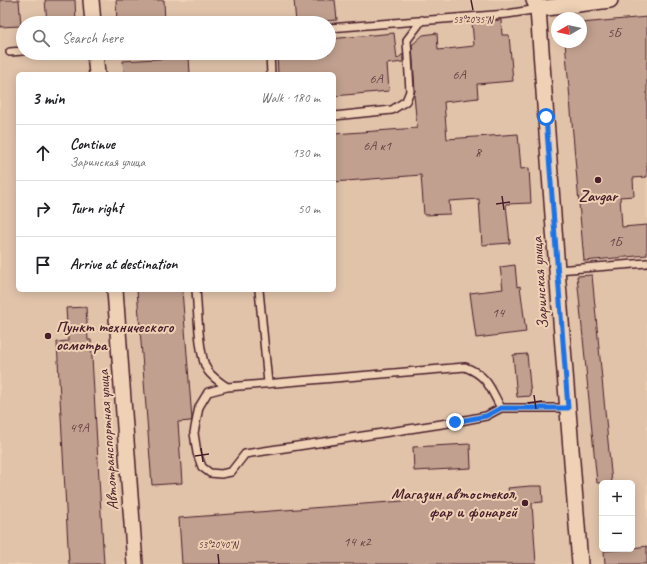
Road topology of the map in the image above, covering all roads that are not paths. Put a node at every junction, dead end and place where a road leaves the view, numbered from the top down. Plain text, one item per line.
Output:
1 (91, 0) edge
2 (610, 0) edge
3 (536, 4) edge
4 (92, 16) edge
5 (422, 20) junction
6 (336, 27) edge
7 (10, 52) dead end
8 (16, 52) edge
9 (96, 60) edge
10 (270, 60) edge
11 (97, 72) edge
12 (271, 72) edge
13 (336, 116) edge
14 (647, 263) edge
15 (557, 270) junction
16 (115, 292) edge
17 (196, 292) edge
18 (259, 292) edge
19 (268, 383) junction
20 (227, 387) junction
21 (501, 408) junction
22 (568, 408) junction
23 (134, 564) edge
24 (580, 564) edge

1 - 4 street
2 - 3 street
3 - 5 lane
3 - 15 street, Заринская улица
5 - 6 lane
5 - 13 lane
7 - 8 lane
9 - 11 street
10 - 12 lane
14 - 15 lane
15 - 22 street, Заринская улица
16 - 23 street, Автотранспортная улица
17 - 20 lane
18 - 19 lane
19 - 20 lane
19 - 21 lane
20 - 21 lane
21 - 22 lane
22 - 24 street, Заринская улица

